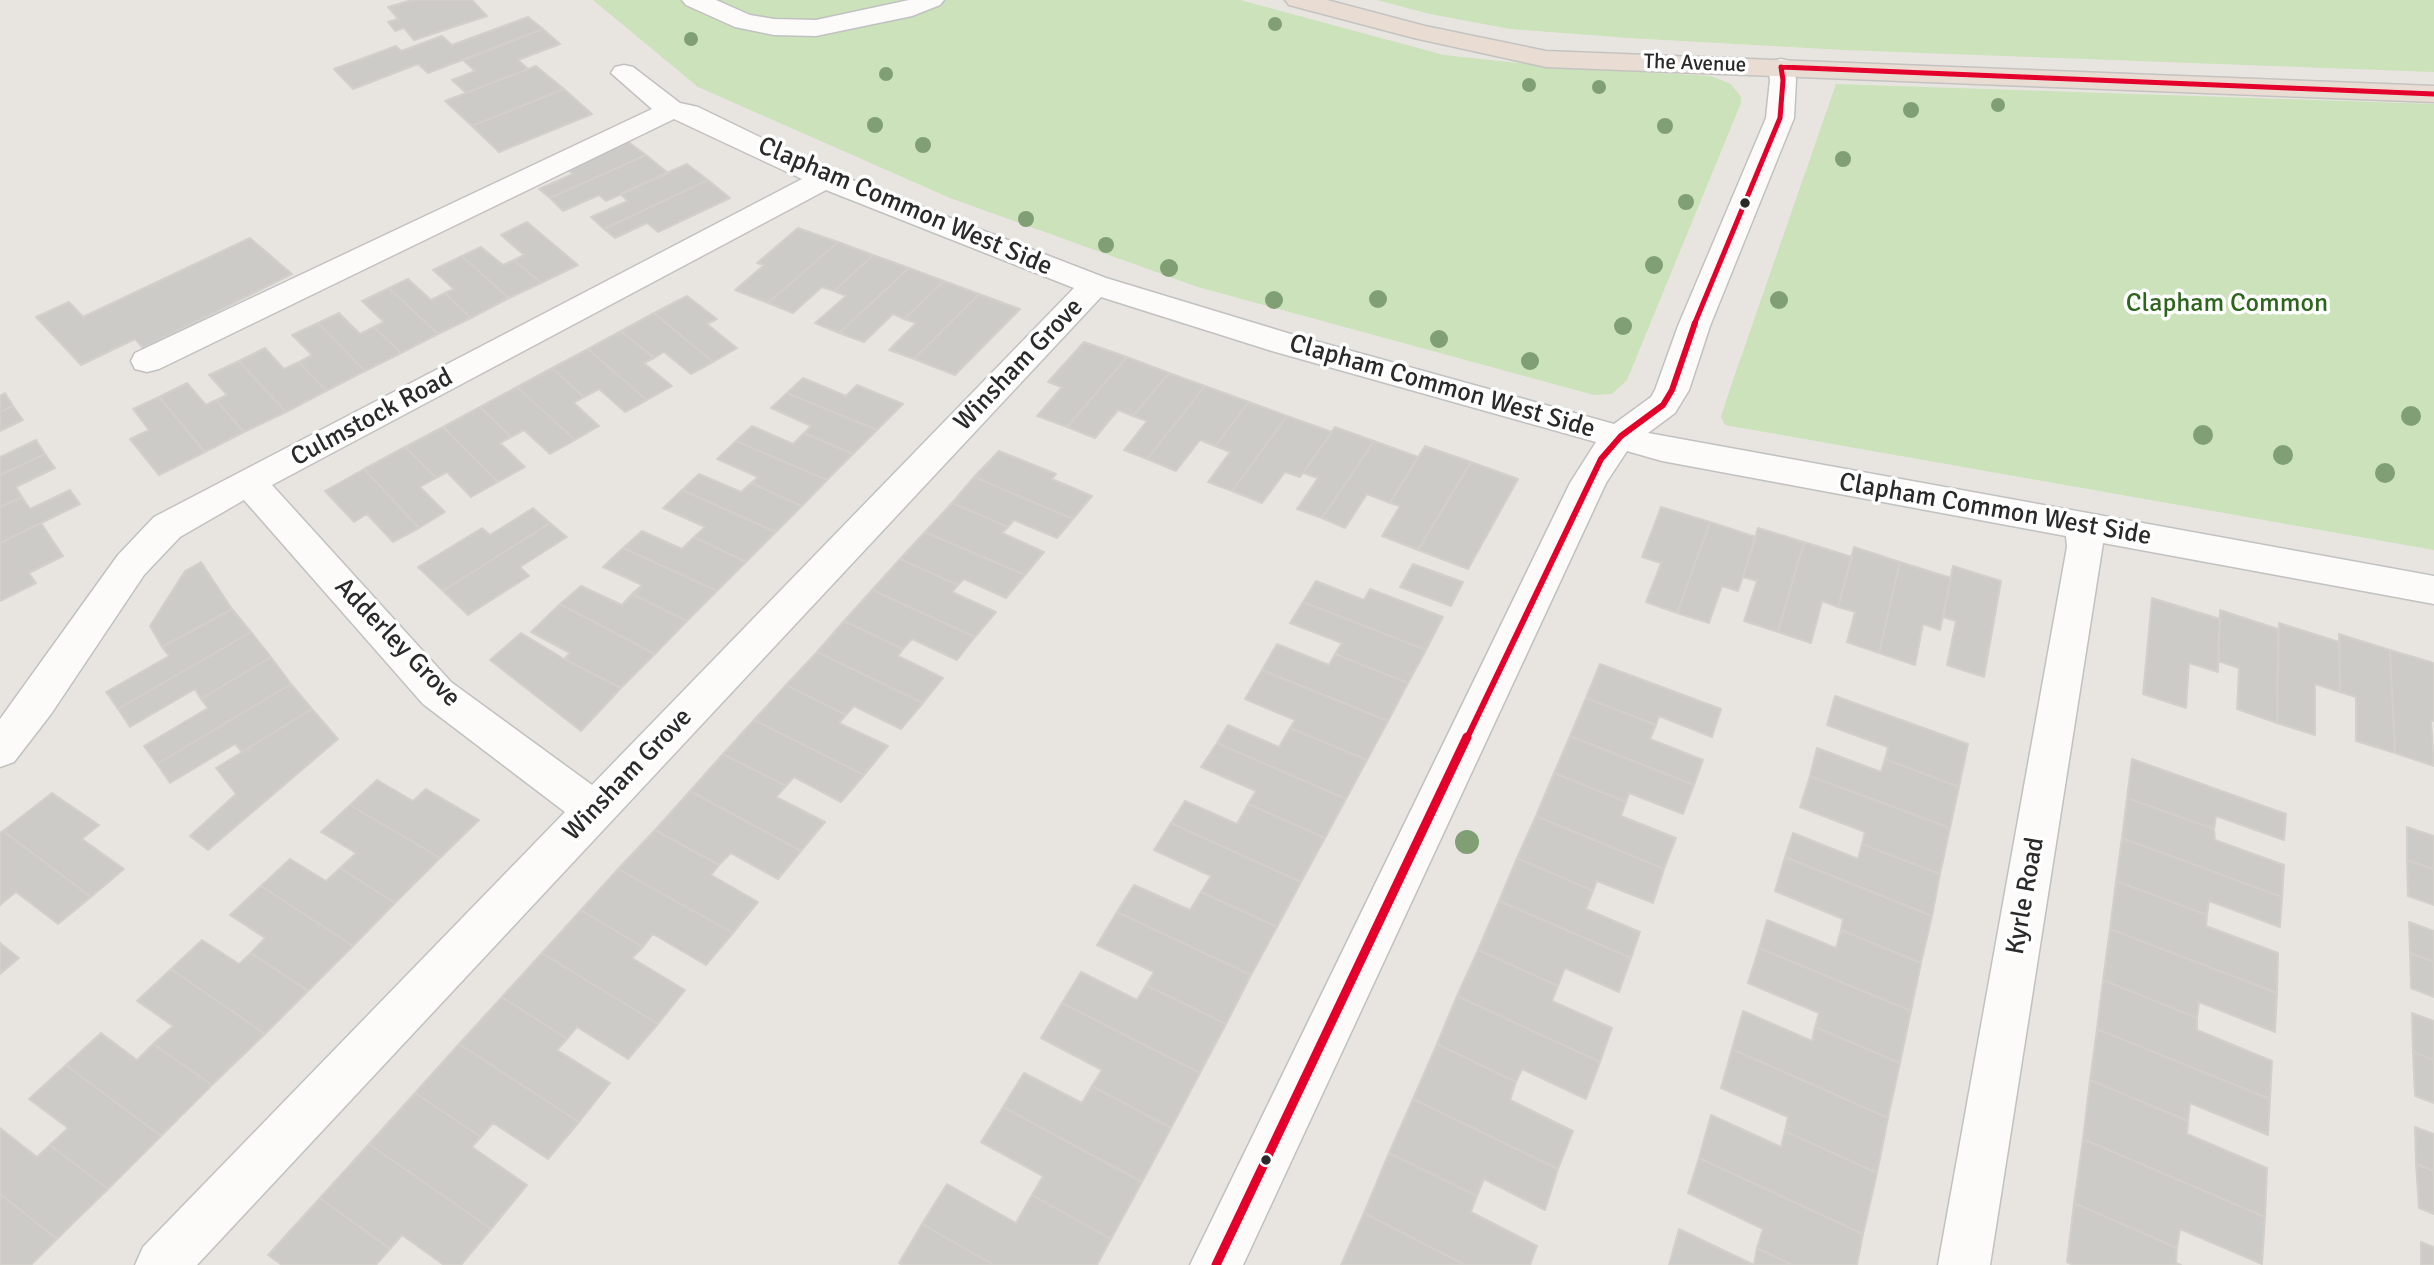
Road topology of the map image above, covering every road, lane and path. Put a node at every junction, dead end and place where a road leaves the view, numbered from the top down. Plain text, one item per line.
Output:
1 (695, 0) edge
2 (931, 0) edge
3 (1298, 0) edge
4 (1781, 67) junction
5 (624, 73) dead end
6 (2434, 94) edge
7 (680, 111) junction
8 (824, 179) junction
9 (1095, 285) junction
10 (146, 361) dead end
11 (1621, 436) junction
12 (249, 483) junction
13 (2083, 526) junction
14 (2434, 590) edge
15 (18, 703) edge
16 (0, 750) edge
17 (595, 811) junction
18 (160, 1265) edge
19 (1216, 1265) edge
20 (1964, 1265) edge

1 - 2 street
3 - 4 highway, The Avenue
4 - 6 highway, The Avenue
4 - 11 street
5 - 7 street, Clapham Common West Side
7 - 8 street, Clapham Common West Side
7 - 10 street
8 - 9 street, Clapham Common West Side
8 - 12 street, Culmstock Road
9 - 11 street, Clapham Common West Side
9 - 17 street, Winsham Grove
11 - 13 street, Clapham Common West Side
11 - 19 street
12 - 15 street, Culmstock Road
12 - 17 street, Adderley Grove
13 - 14 street, Clapham Common West Side
13 - 20 street, Kyrle Road
15 - 16 street, Culmstock Road
17 - 18 street, Winsham Grove

